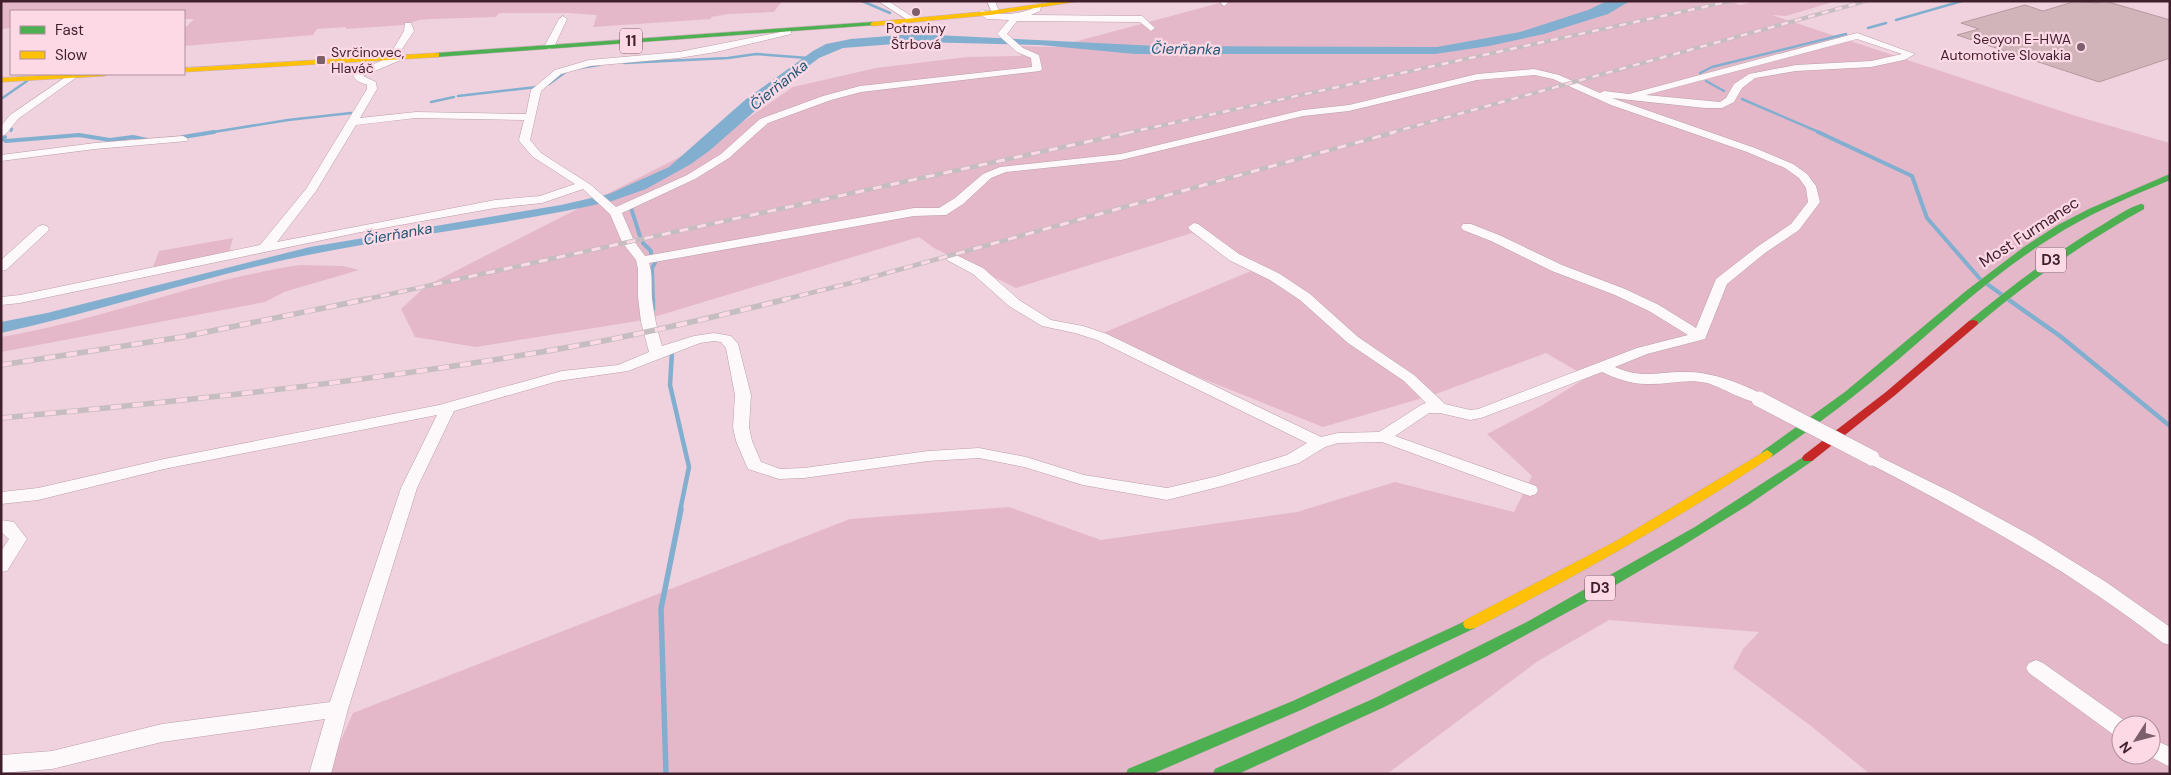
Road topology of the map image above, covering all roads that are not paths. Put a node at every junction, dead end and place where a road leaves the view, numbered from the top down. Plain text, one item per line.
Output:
1 (882, 1) edge
2 (1077, 1) edge
3 (993, 6) edge
4 (1036, 7) junction
5 (982, 13) junction
6 (1015, 18) junction
7 (563, 19) dead end
8 (912, 20) junction
9 (408, 25) dead end
10 (1151, 28) dead end
11 (794, 29) junction
12 (549, 47) junction
13 (396, 57) junction
14 (185, 70) edge
15 (63, 75) edge
16 (74, 75) edge
17 (1, 80) edge
18 (1586, 90) junction
19 (1632, 96) junction
20 (1643, 114) junction
21 (531, 117) junction
22 (353, 122) junction
23 (1, 133) edge
24 (183, 139) dead end
25 (1, 158) edge
26 (2170, 177) edge
27 (585, 186) junction
28 (2152, 202) dead end
29 (615, 212) junction
30 (1194, 227) dead end
31 (1466, 227) dead end
32 (43, 229) dead end
33 (265, 247) junction
34 (952, 257) dead end
35 (642, 260) junction
36 (1, 267) edge
37 (1, 302) edge
38 (1700, 336) junction
39 (657, 353) junction
40 (1603, 367) junction
41 (1440, 408) junction
42 (447, 409) junction
43 (1383, 437) junction
44 (1319, 443) junction
45 (1530, 490) dead end
46 (1, 498) edge
47 (1, 526) edge
48 (1, 566) edge
49 (2170, 638) edge
50 (2036, 668) dead end
51 (338, 708) junction
52 (2111, 722) edge
53 (1, 764) edge
54 (320, 774) edge
55 (1134, 774) edge
56 (1222, 774) edge

1 - 8 street
2 - 4 main road, 11
3 - 4 main road, 11
3 - 5 main road, 11
4 - 6 street
5 - 6 street
5 - 8 main road, 11
6 - 10 street
6 - 29 street
7 - 12 street
8 - 11 main road, 11
9 - 13 street
11 - 12 main road, 11
11 - 21 street
12 - 13 main road, 11
13 - 14 main road, 11
13 - 22 street
15 - 17 main road
16 - 23 street
18 - 19 street
18 - 20 street
18 - 35 street
19 - 19 street
19 - 20 street
20 - 38 street
21 - 22 street
21 - 27 street
22 - 33 street
24 - 25 street
26 - 55 main road, Most Furmanec / D3
27 - 29 street
27 - 33 street
28 - 56 main road, D3
29 - 35 street
30 - 41 street
31 - 38 street
32 - 36 street
33 - 37 street
34 - 44 street
35 - 39 street
38 - 40 street
39 - 42 street
39 - 44 street
40 - 41 street
40 - 49 street, bridge
41 - 43 street
42 - 46 street
42 - 51 street
43 - 44 street
43 - 45 street
47 - 48 street
50 - 52 street
51 - 53 street
51 - 54 street

